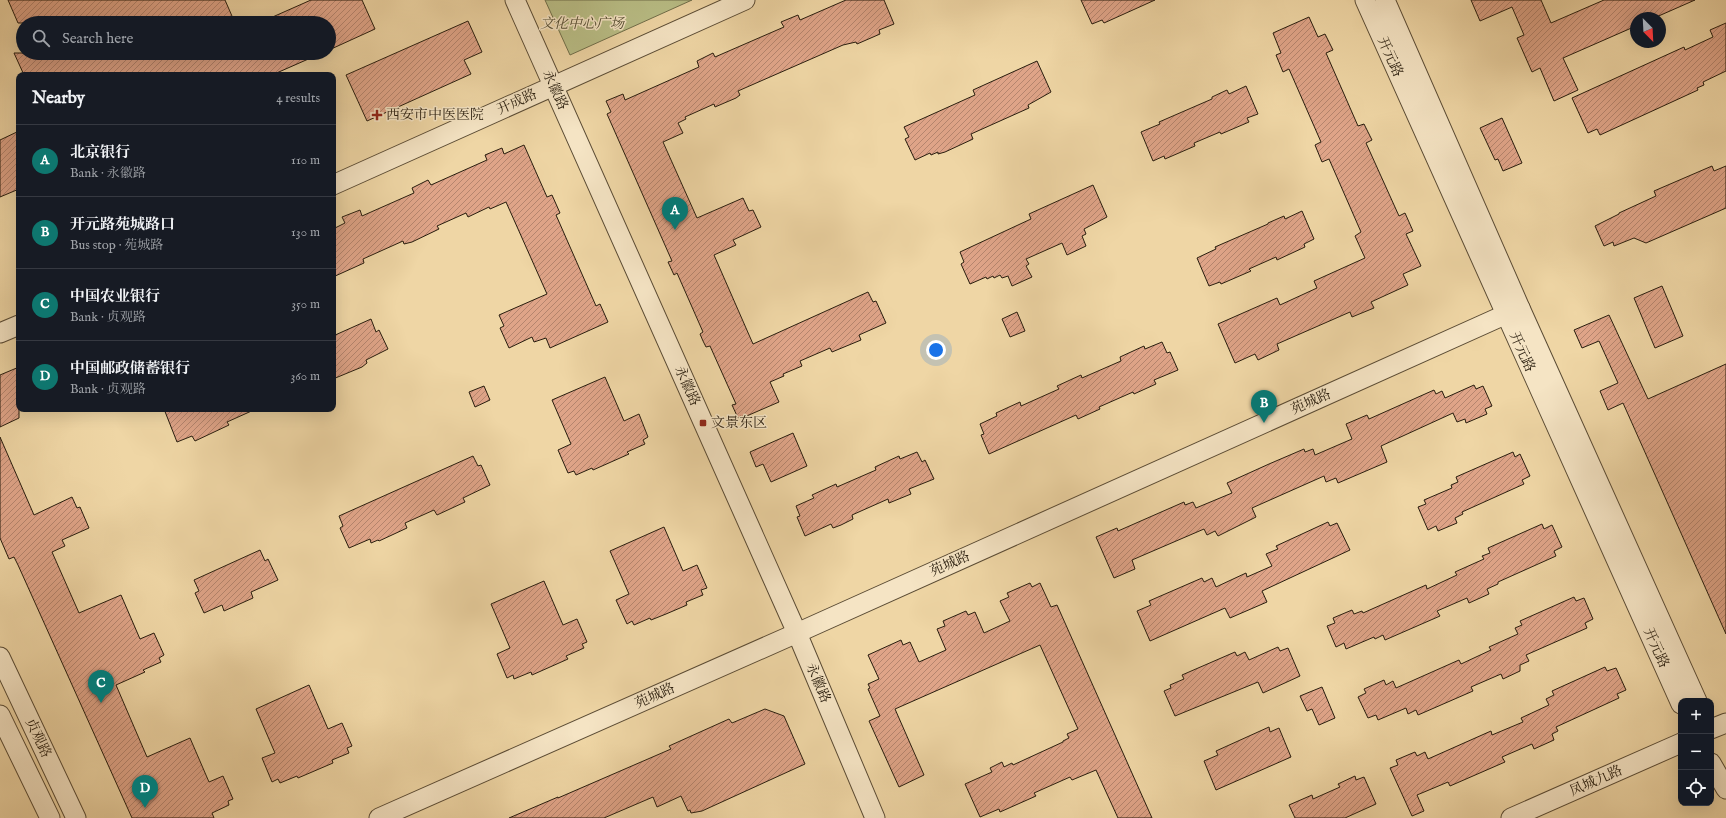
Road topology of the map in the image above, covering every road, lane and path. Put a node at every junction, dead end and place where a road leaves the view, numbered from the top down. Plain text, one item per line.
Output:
1 (515, 0) edge
2 (745, 0) edge
3 (1365, 0) edge
4 (1385, 0) edge
5 (553, 86) junction
6 (336, 184) edge
7 (1513, 311) junction
8 (16, 326) edge
9 (0, 333) edge
10 (797, 633) junction
11 (0, 657) edge
12 (1678, 698) edge
13 (1696, 698) edge
14 (0, 715) edge
15 (1726, 723) edge
16 (1714, 728) edge
17 (1678, 744) edge
18 (1714, 769) edge
19 (1726, 789) edge
20 (50, 818) edge
21 (76, 818) edge
22 (379, 818) edge
23 (875, 818) edge
24 (1511, 818) edge

1 - 5 street, 永徽路
2 - 5 street, 开成路
3 - 7 street, 开元路
4 - 7 street, 开元路
5 - 6 street, 开成路
5 - 10 street, 永徽路
7 - 10 street, 苑城路
7 - 12 street, 开元路
7 - 13 street, 开元路
8 - 9 street
10 - 22 street, 苑城路
10 - 23 street, 永徽路
11 - 21 street, 贞观路
14 - 20 street, 贞观路
15 - 16 street
17 - 24 street, 凤城九路
18 - 19 street

